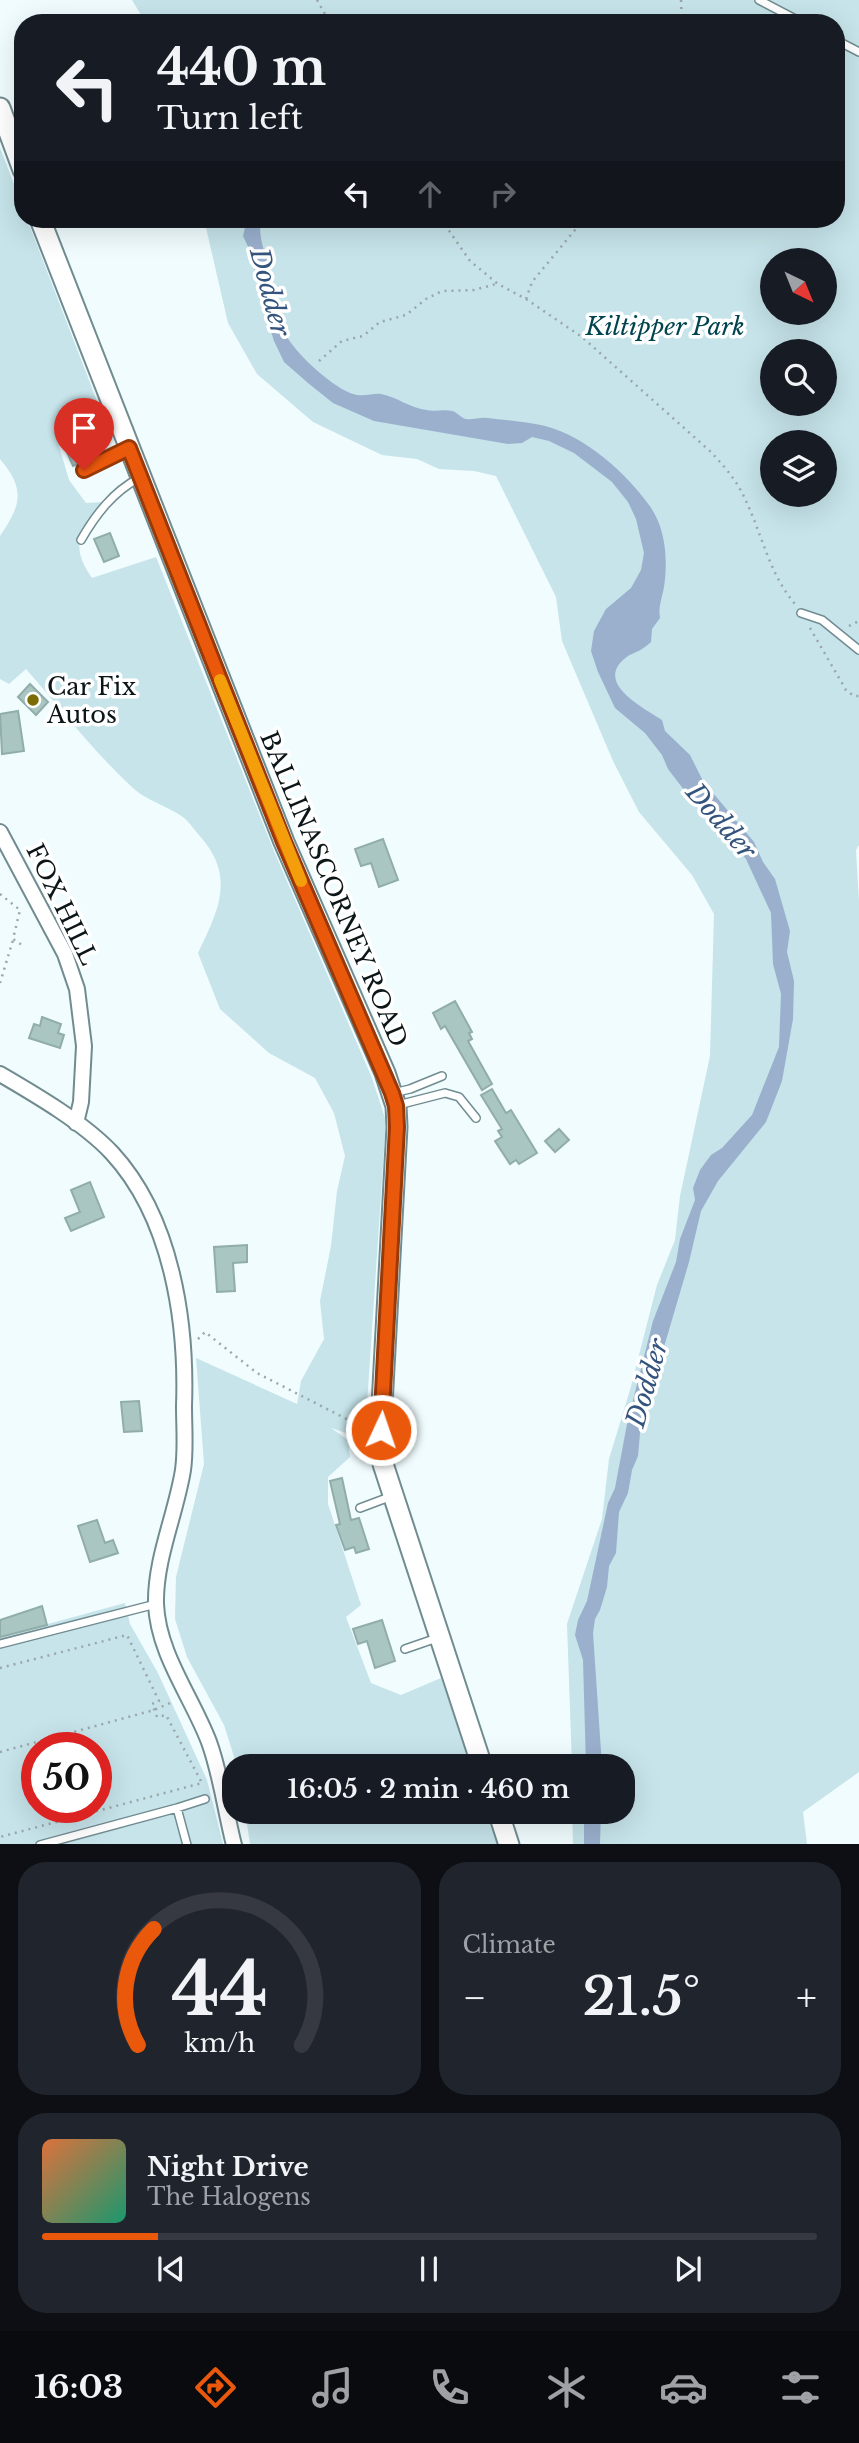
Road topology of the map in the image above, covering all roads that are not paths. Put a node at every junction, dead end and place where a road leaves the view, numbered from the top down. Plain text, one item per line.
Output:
1 (759, 0) edge
2 (786, 14) edge
3 (0, 108) edge
4 (14, 146) edge
5 (43, 228) edge
6 (129, 448) junction
7 (84, 470) dead end
8 (141, 477) junction
9 (82, 540) dead end
10 (801, 612) road end
11 (859, 650) edge
12 (0, 832) edge
13 (0, 1074) edge
14 (442, 1076) dead end
15 (394, 1100) junction
16 (476, 1118) dead end
17 (76, 1123) junction
18 (392, 1496) junction
19 (360, 1508) dead end
20 (156, 1604) junction
21 (439, 1637) junction
22 (0, 1644) edge
23 (405, 1649) dead end
24 (478, 1754) edge
25 (205, 1799) dead end
26 (177, 1808) junction
27 (502, 1824) edge
28 (40, 1844) edge
29 (187, 1844) edge
30 (234, 1844) edge
31 (509, 1844) edge

1 - 2 lane
3 - 4 main road
5 - 6 main road, BALLINASCORNEY ROAD
6 - 7 lane
6 - 8 main road, BALLINASCORNEY ROAD
8 - 9 lane
8 - 15 main road, BALLINASCORNEY ROAD
10 - 11 lane
12 - 17 street, FOX HILL
13 - 17 street
14 - 15 lane
15 - 16 lane
15 - 18 main road, BALLINASCORNEY ROAD
17 - 20 street
18 - 19 lane
18 - 21 main road, BALLINASCORNEY ROAD
20 - 22 lane
20 - 30 street
21 - 23 lane
21 - 24 main road, BALLINASCORNEY ROAD
25 - 26 lane
26 - 28 lane
26 - 29 lane
27 - 31 main road

